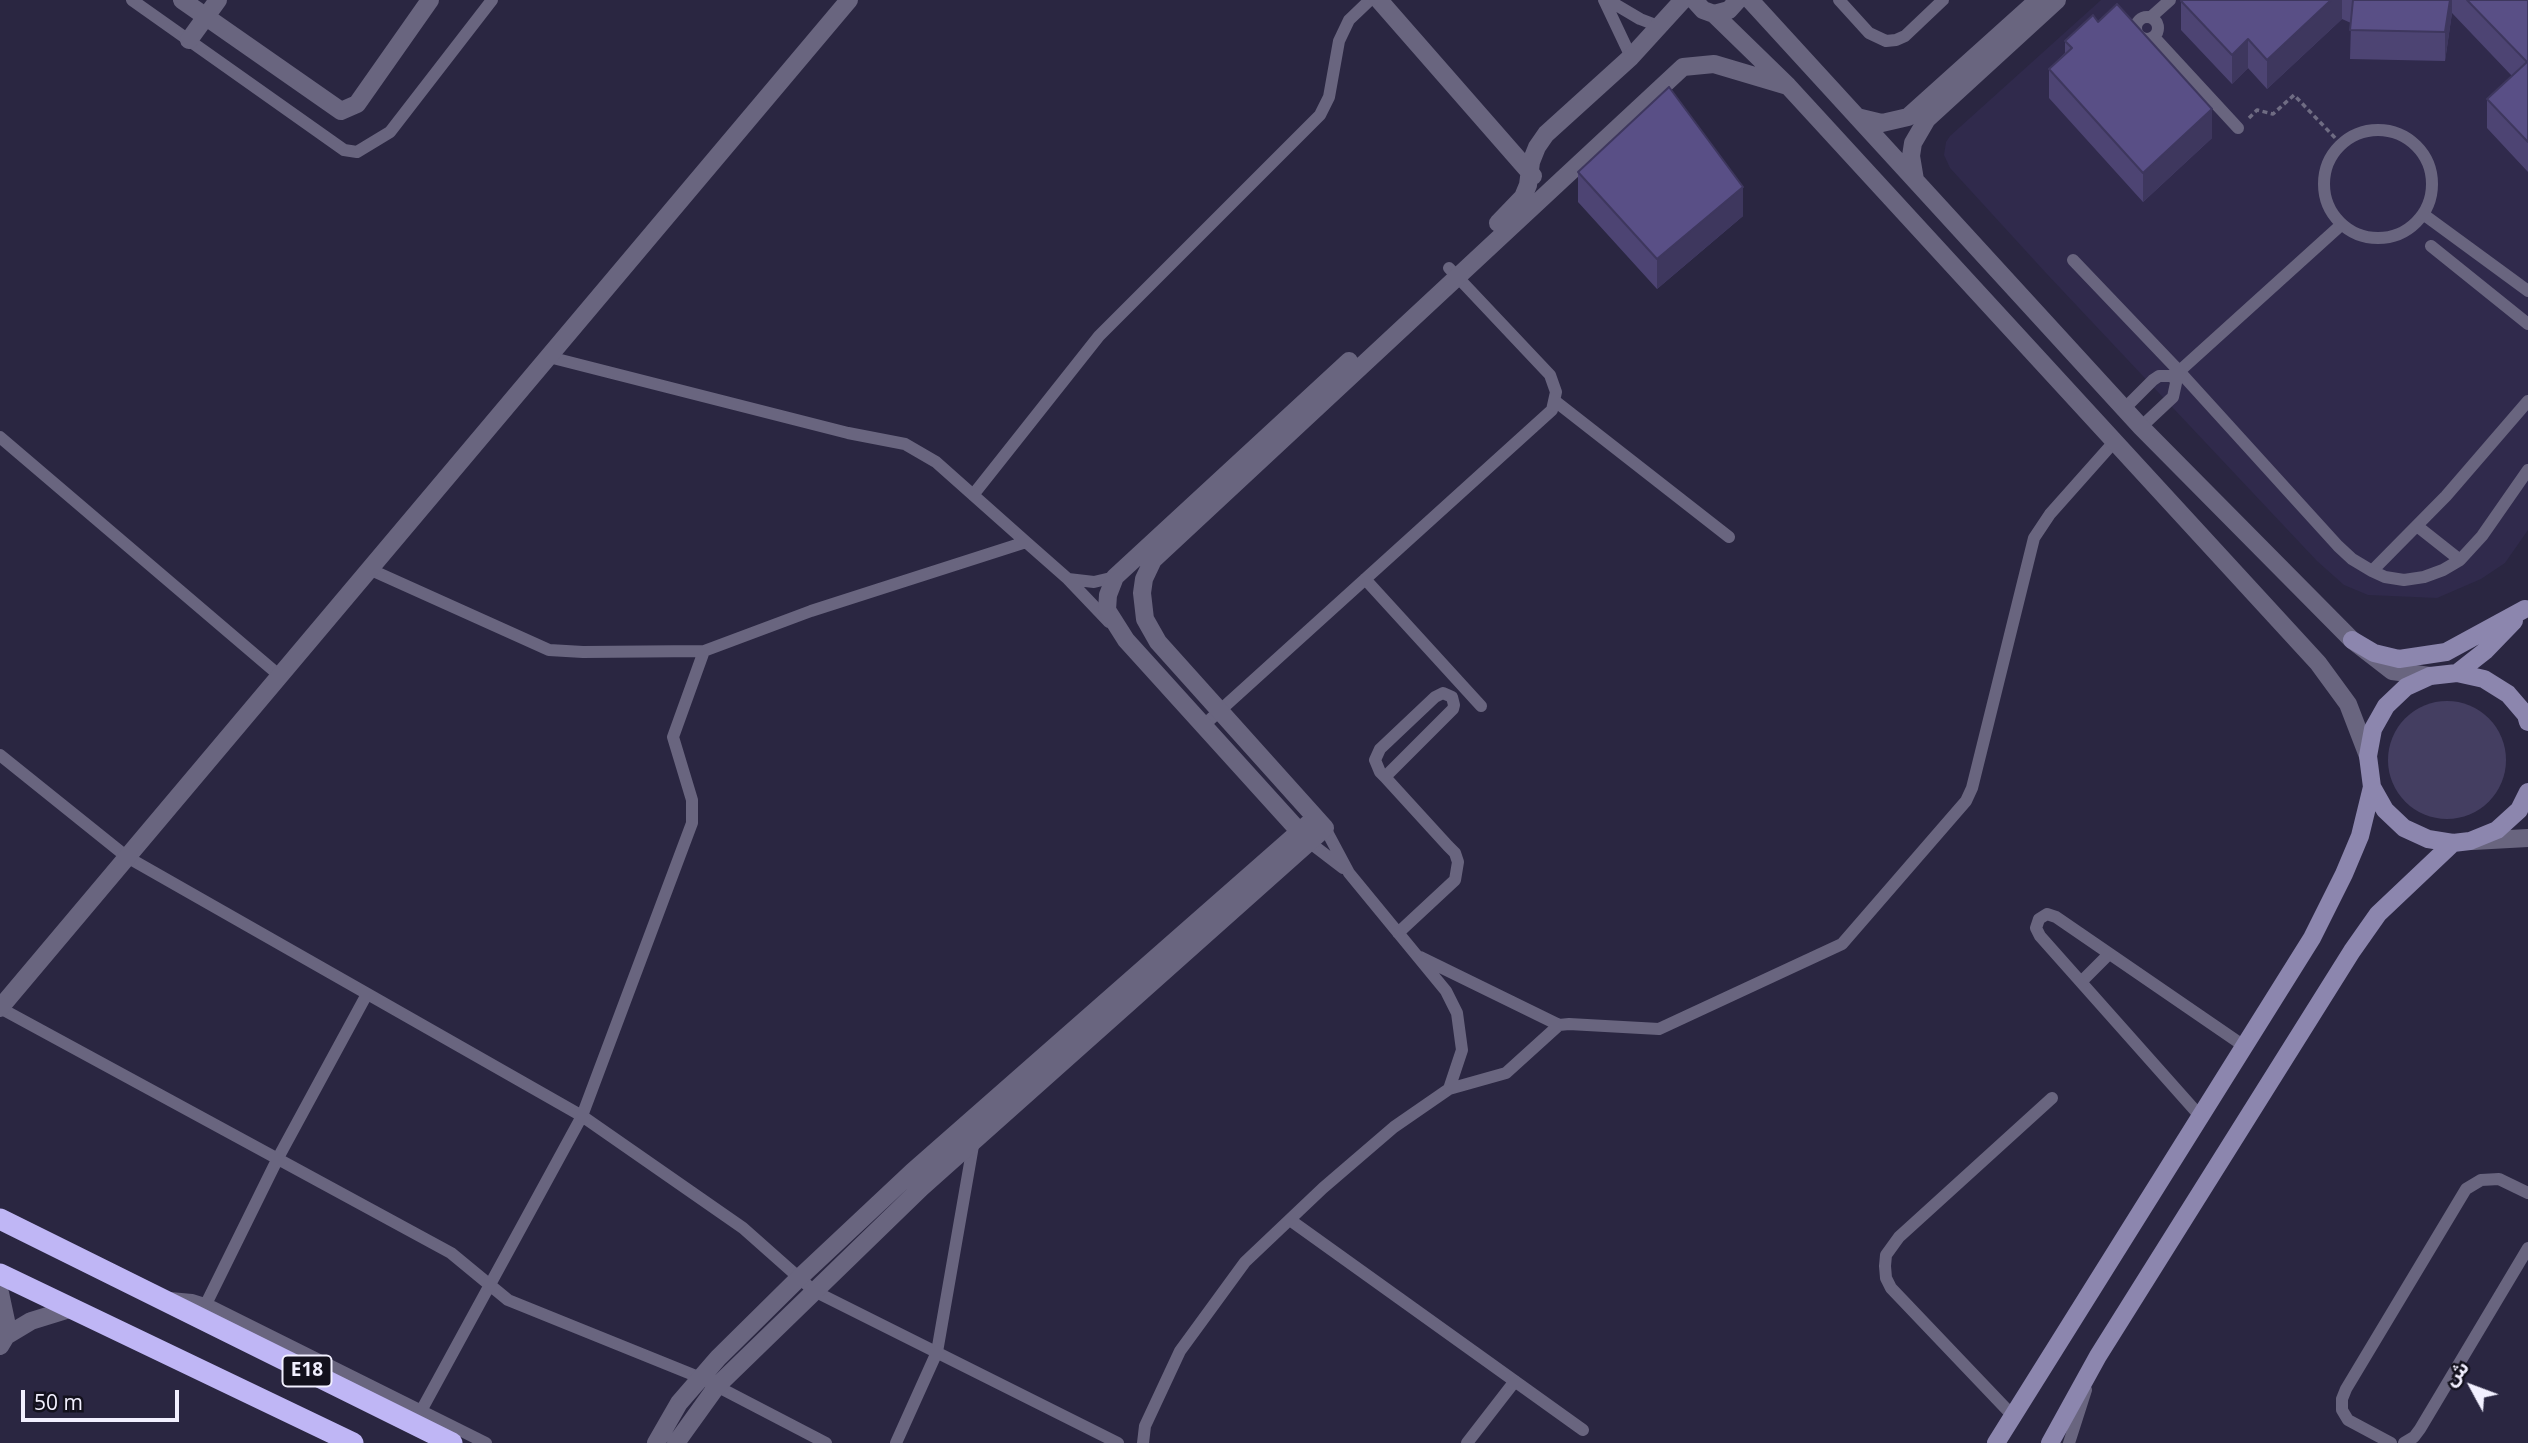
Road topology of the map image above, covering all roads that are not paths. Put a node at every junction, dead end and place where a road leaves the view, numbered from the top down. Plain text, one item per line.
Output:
1 (132, 0) edge
2 (182, 0) edge
3 (218, 0) edge
4 (430, 0) edge
5 (492, 0) edge
6 (849, 0) edge
7 (1370, 0) edge
8 (1379, 0) edge
9 (1606, 0) edge
10 (1683, 0) edge
11 (1694, 0) edge
12 (1738, 0) edge
13 (1750, 0) edge
14 (1839, 0) edge
15 (1943, 0) edge
16 (2038, 0) edge
17 (2057, 0) edge
18 (2170, 0) edge
19 (1714, 14) junction
20 (2151, 17) junction
21 (206, 18) junction
22 (1661, 27) junction
23 (2154, 37) junction
24 (188, 40) junction
25 (1631, 57) junction
26 (1788, 86) junction
27 (1857, 117) junction
28 (2238, 128) road end
29 (1531, 173) junction
30 (1917, 183) junction
31 (1547, 192) junction
32 (2423, 215) junction
33 (2341, 225) junction
34 (2431, 246) dead end
35 (2073, 260) dead end
36 (1453, 272) junction
37 (2528, 291) edge
38 (2528, 324) edge
39 (549, 357) junction
40 (2176, 373) junction
41 (1555, 401) junction
42 (2528, 401) edge
43 (2124, 409) junction
44 (2141, 428) junction
45 (0, 437) edge
46 (2114, 442) junction
47 (2528, 470) edge
48 (973, 495) junction
49 (2417, 526) junction
50 (1729, 537) dead end
51 (1026, 542) junction
52 (2460, 560) junction
53 (369, 569) junction
54 (2372, 571) junction
55 (1115, 578) junction
56 (1068, 579) junction
57 (1365, 579) junction
58 (2527, 607) edge
59 (1126, 640) junction
60 (2352, 640) junction
61 (705, 651) junction
62 (2457, 673) junction
63 (280, 676) junction
64 (2430, 676) junction
65 (1481, 706) dead end
66 (1219, 710) junction
67 (2528, 722) edge
68 (1204, 725) junction
69 (0, 755) edge
70 (2368, 756) junction
71 (1385, 777) junction
72 (2372, 787) junction
73 (2528, 792) edge
74 (1321, 822) junction
75 (1305, 836) junction
76 (2528, 838) edge
77 (2462, 842) junction
78 (127, 857) junction
79 (1349, 873) junction
80 (1398, 933) junction
81 (2109, 954) junction
82 (1417, 955) junction
83 (2081, 982) junction
84 (367, 994) junction
85 (0, 1008) edge
86 (1559, 1026) junction
87 (2244, 1046) junction
88 (1449, 1089) junction
89 (2052, 1098) dead end
90 (582, 1116) junction
91 (2200, 1116) junction
92 (973, 1119) junction
93 (974, 1141) junction
94 (278, 1158) junction
95 (2528, 1193) edge
96 (0, 1219) edge
97 (1290, 1220) junction
98 (2528, 1248) edge
99 (0, 1274) edge
100 (798, 1279) junction
101 (490, 1285) junction
102 (814, 1291) junction
103 (0, 1293) edge
104 (161, 1299) junction
105 (205, 1304) junction
106 (73, 1308) junction
107 (3, 1341) edge
108 (937, 1352) junction
109 (2098, 1356) junction
110 (1515, 1381) junction
111 (709, 1382) junction
112 (421, 1411) junction
113 (2013, 1416) junction
114 (1583, 1430) dead end
115 (316, 1435) edge
116 (353, 1443) edge
117 (452, 1443) edge
118 (486, 1443) edge
119 (656, 1443) edge
120 (676, 1443) edge
121 (826, 1443) edge
122 (896, 1443) edge
123 (1118, 1443) edge
124 (1143, 1443) edge
125 (1467, 1443) edge
126 (1996, 1443) edge
127 (2050, 1443) edge
128 (2069, 1443) edge
129 (2391, 1443) edge
130 (2404, 1443) edge

1 - 24 lane
2 - 21 street
3 - 21 street
4 - 21 street
5 - 24 lane
6 - 39 street
7 - 48 lane
8 - 29 street
9 - 22 lane
9 - 25 lane
10 - 22 street
11 - 19 street
12 - 19 street
13 - 27 street
14 - 15 lane
16 - 27 street
17 - 30 street
18 - 20 lane
19 - 26 street
20 - 23 lane
20 - 23 lane
21 - 24 street
22 - 25 street
23 - 28 lane
25 - 29 street
26 - 31 street
26 - 46 street
27 - 30 street
29 - 31 street
29 - 36 street
30 - 43 street
31 - 36 street
32 - 33 lane
32 - 33 lane
32 - 37 lane
33 - 40 lane
34 - 38 lane
35 - 40 lane
36 - 41 lane
36 - 55 street
36 - 66 street
39 - 48 lane
39 - 53 street
40 - 43 lane
40 - 44 lane
40 - 54 lane
41 - 50 lane
41 - 57 lane
42 - 49 lane
43 - 44 street
44 - 60 street
45 - 63 lane
46 - 70 street
46 - 86 lane
47 - 52 lane
48 - 51 lane
49 - 52 lane
49 - 54 lane
51 - 56 lane
51 - 61 lane
52 - 54 lane
53 - 61 lane
53 - 63 street
55 - 56 lane
55 - 59 street
56 - 59 lane
57 - 65 lane
57 - 66 lane
58 - 60 main road
58 - 62 main road
59 - 68 street
60 - 64 street
61 - 90 lane
62 - 64 main road
62 - 67 main road
63 - 78 street
64 - 70 main road
66 - 68 lane
66 - 74 street
68 - 75 street
69 - 78 lane
70 - 72 main road
71 - 71 lane
71 - 80 lane
72 - 77 main road
72 - 87 main road
73 - 77 main road
74 - 75 street
74 - 79 lane
75 - 79 lane
75 - 92 street
75 - 93 street
76 - 77 street
77 - 109 main road
78 - 84 lane
78 - 85 street
79 - 80 lane
80 - 82 lane
81 - 83 lane
81 - 83 lane
81 - 87 lane
82 - 86 lane
82 - 88 lane
83 - 91 lane
84 - 90 lane
84 - 94 lane
85 - 94 lane
86 - 88 lane
87 - 91 main road
88 - 97 lane
89 - 113 lane
90 - 100 lane
90 - 101 lane
91 - 113 main road
92 - 93 lane
92 - 100 street
93 - 102 street
93 - 108 lane
94 - 101 lane
94 - 105 lane
95 - 129 lane
96 - 104 highway, E18
97 - 110 lane
97 - 124 lane
98 - 130 lane
99 - 106 highway, E18
100 - 102 lane
100 - 111 street
101 - 111 lane
101 - 112 lane
102 - 108 lane
102 - 111 street
103 - 107 street
104 - 105 lane
104 - 117 highway, E18
105 - 112 lane
106 - 107 street
106 - 115 highway, E18
108 - 122 lane
108 - 123 lane
109 - 127 main road
109 - 128 lane
110 - 114 lane
110 - 125 lane
111 - 119 street
111 - 120 street
111 - 121 lane
112 - 118 lane
113 - 126 main road
115 - 116 highway, E18

